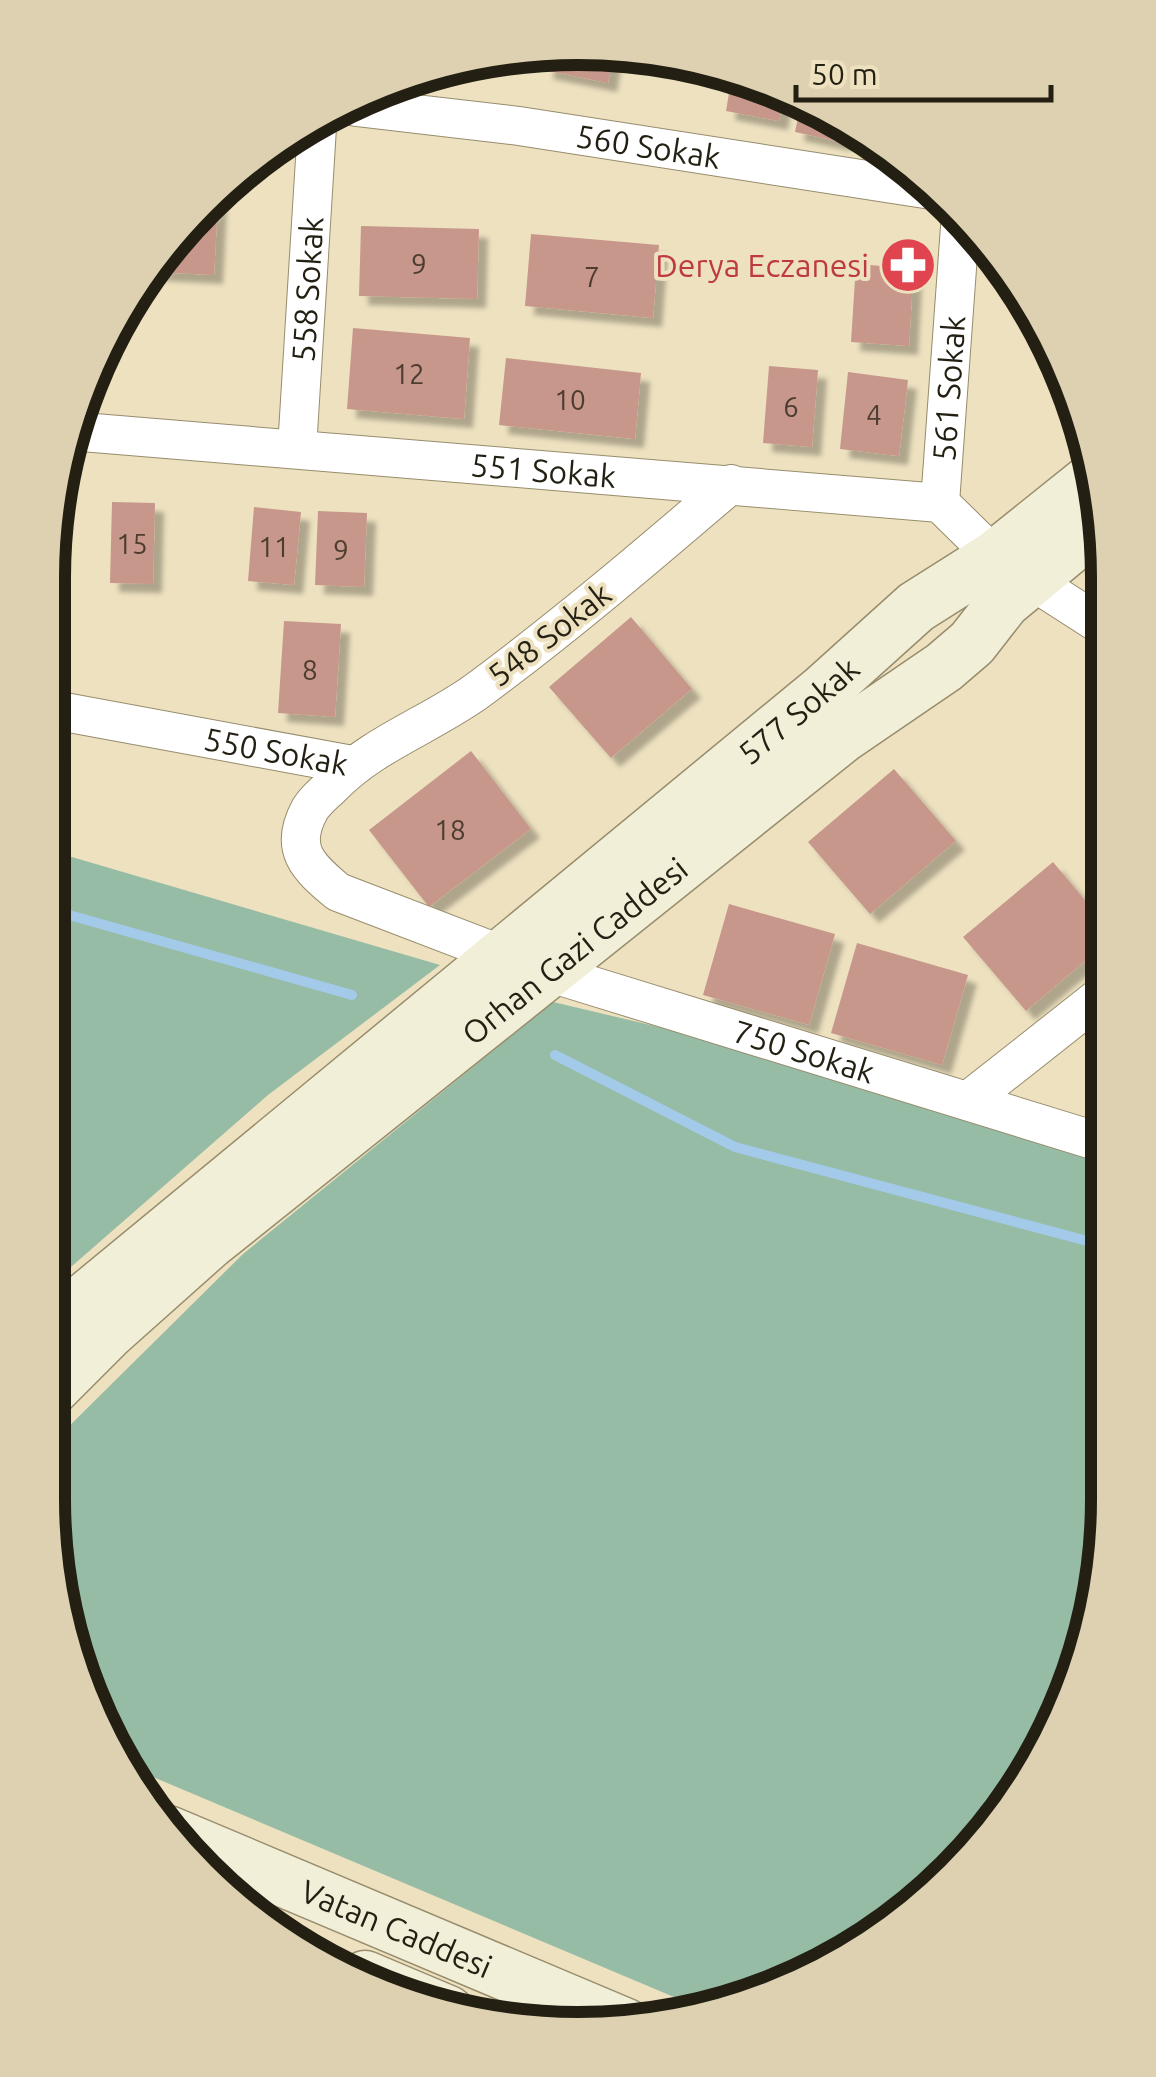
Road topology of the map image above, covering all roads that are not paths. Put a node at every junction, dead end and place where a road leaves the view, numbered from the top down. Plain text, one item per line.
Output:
1 (370, 110) edge
2 (315, 138) edge
3 (909, 187) edge
4 (959, 235) edge
5 (86, 432) edge
6 (297, 449) junction
7 (731, 484) junction
8 (1083, 490) edge
9 (940, 503) junction
10 (1088, 527) edge
11 (1012, 568) junction
12 (1091, 619) edge
13 (65, 712) edge
14 (352, 765) junction
15 (525, 963) junction
16 (1091, 1004) edge
17 (969, 1100) junction
18 (1091, 1139) edge
19 (65, 1320) edge
20 (65, 1376) edge
21 (200, 1845) edge
22 (592, 2012) edge

1 - 3 street, 560 Sokak
2 - 6 street, 558 Sokak
4 - 9 street, 561 Sokak
5 - 6 street, 551 Sokak
6 - 7 street, 551 Sokak
7 - 9 street, 551 Sokak
7 - 14 street, 548 Sokak
8 - 11 street, 577 Sokak
9 - 11 street
10 - 11 street
11 - 12 street
11 - 15 street, 577 Sokak
13 - 14 street, 550 Sokak
14 - 15 street, 550 Sokak
15 - 17 street, 750 Sokak
15 - 19 street, Orhan Gazi Caddesi
15 - 20 street, Orhan Gazi Caddesi
16 - 17 street
17 - 18 street, 750 Sokak
21 - 22 street, Vatan Caddesi

